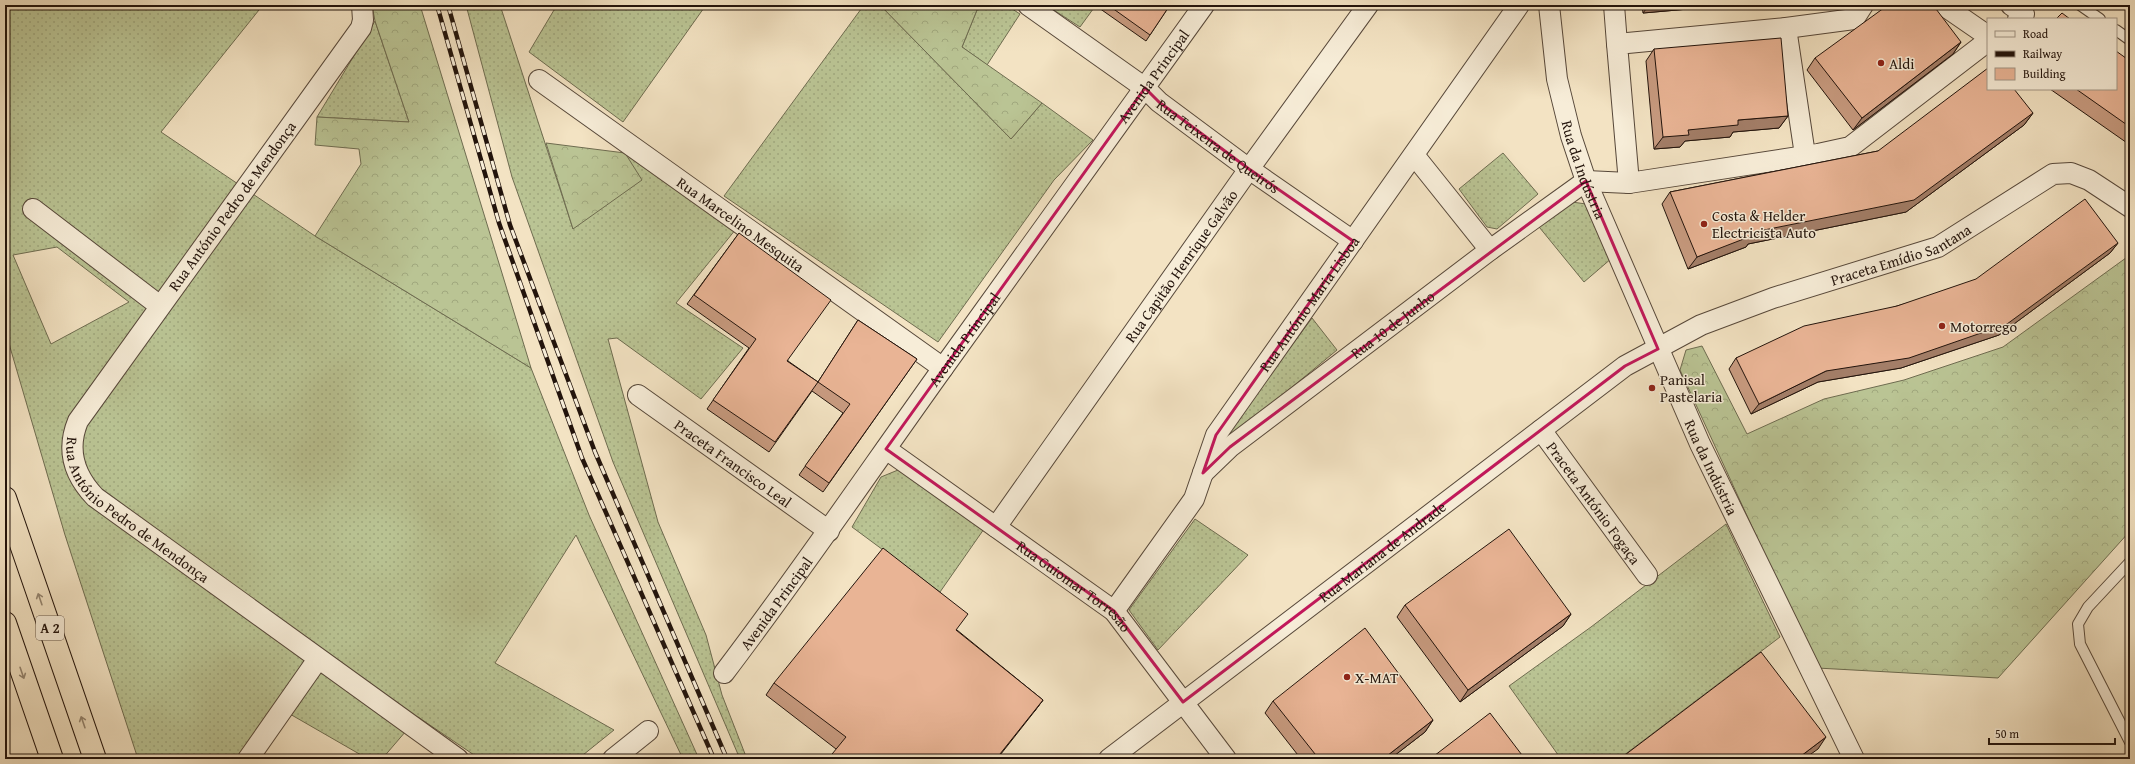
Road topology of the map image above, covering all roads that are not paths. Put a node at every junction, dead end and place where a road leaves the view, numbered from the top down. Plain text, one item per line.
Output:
1 (362, 5) edge
2 (1028, 5) edge
3 (1204, 5) edge
4 (1368, 5) edge
5 (1519, 5) edge
6 (1549, 5) edge
7 (1614, 5) edge
8 (1863, 5) edge
9 (1943, 5) edge
10 (2011, 5) edge
11 (2080, 5) edge
12 (2019, 18) edge
13 (2099, 18) edge
14 (1786, 28) junction
15 (2117, 31) edge
16 (1987, 35) edge
17 (2130, 40) edge
18 (1987, 42) edge
19 (1617, 44) junction
20 (539, 80) dead end
21 (1145, 88) junction
22 (1414, 155) junction
23 (1805, 155) junction
24 (1249, 169) junction
25 (1586, 181) junction
26 (1629, 183) junction
27 (2130, 207) edge
28 (33, 209) dead end
29 (1353, 241) junction
30 (1490, 250) junction
31 (160, 306) junction
32 (1658, 349) junction
33 (943, 368) junction
34 (638, 395) dead end
35 (1541, 430) junction
36 (886, 449) junction
37 (1203, 473) junction
38 (5, 498) edge
39 (996, 527) junction
40 (829, 531) junction
41 (2130, 562) edge
42 (1647, 575) dead end
43 (1114, 611) junction
44 (5, 623) edge
45 (318, 659) junction
46 (724, 673) dead end
47 (1183, 702) junction
48 (648, 731) dead end
49 (2130, 742) edge
50 (52, 759) edge
51 (95, 759) edge
52 (248, 759) edge
53 (458, 759) edge
54 (613, 759) edge
55 (1109, 759) edge
56 (1226, 759) edge
57 (1854, 759) edge

1 - 31 street, Rua António Pedro de Mendonça
2 - 21 street, Rua Teixeira de Queirós
3 - 21 street, Avenida Principal
4 - 24 street, Rua Capitão Henrique Galvão
5 - 22 street, Rua António Maria Lisboa
6 - 25 street, Rua da Indústria
7 - 19 street
8 - 14 street
9 - 16 street
10 - 12 street
11 - 13 lane
14 - 19 street
14 - 23 street
15 - 17 lane
18 - 23 street
19 - 26 street
20 - 33 street, Rua Marcelino Mesquita
21 - 24 street, Rua Teixeira de Queirós
21 - 33 street, Avenida Principal
22 - 29 street, Rua António Maria Lisboa
22 - 30 street
23 - 26 street
24 - 29 street, Rua Teixeira de Queirós
24 - 39 street, Rua Capitão Henrique Galvão
25 - 26 street
25 - 30 street, Rua 10 de Junho
25 - 32 street, Rua da Indústria
27 - 32 street, Praceta Emídio Santana
28 - 31 street
29 - 37 street, Rua António Maria Lisboa
30 - 37 street, Rua 10 de Junho
31 - 45 street, Rua António Pedro de Mendonça
32 - 35 street, Rua Mariana de Andrade
32 - 57 street, Rua da Indústria
33 - 36 street, Avenida Principal
34 - 40 street, Praceta Francisco Leal
35 - 42 street, Praceta António Fogaça
35 - 47 street, Rua Mariana de Andrade
36 - 39 street, Rua Guiomar Torresão
36 - 40 street, Avenida Principal
37 - 43 street, Rua António Maria Lisboa
51 -> 38 highway, A 2
39 - 43 street, Rua Guiomar Torresão
40 - 46 street, Avenida Principal
41 - 49 lane
43 - 47 street, Rua Guiomar Torresão
44 -> 50 highway
45 - 52 street
45 - 53 street, Rua António Pedro de Mendonça
47 - 55 street, Rua Mariana de Andrade
47 - 56 street, Rua Guiomar Torresão
48 - 54 street

